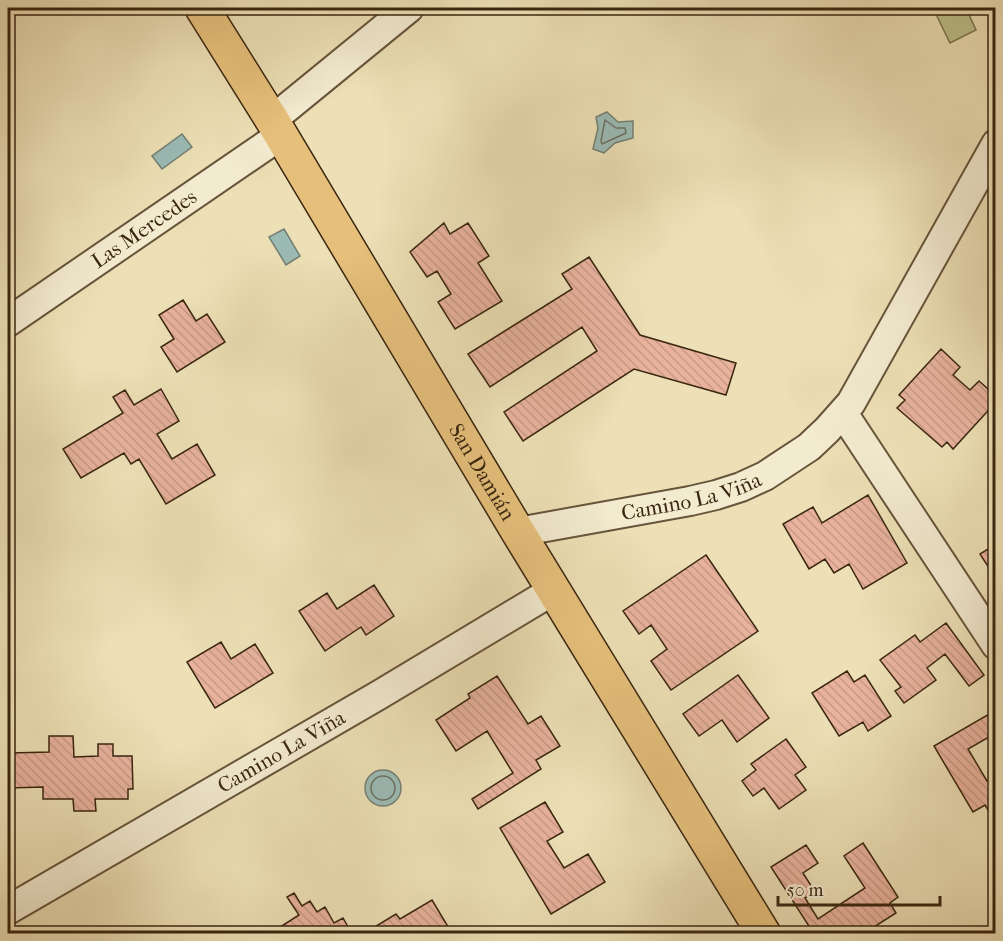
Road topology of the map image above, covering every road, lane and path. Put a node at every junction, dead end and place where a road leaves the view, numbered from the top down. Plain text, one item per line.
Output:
1 (202, 8) edge
2 (410, 8) edge
3 (276, 127) junction
4 (996, 144) edge
5 (8, 322) edge
6 (843, 413) junction
7 (518, 532) junction
8 (554, 590) junction
9 (996, 645) edge
10 (8, 910) edge
11 (764, 933) edge

1 - 3 main road, San Damián
2 - 3 street, Las Mercedes
3 - 5 street, Las Mercedes
3 - 7 main road, San Damián
4 - 6 street, Camino La Viña
6 - 7 street, Camino La Viña
6 - 9 street
7 - 8 main road, San Damián
8 - 10 street, Camino La Viña
8 - 11 main road, San Damián

